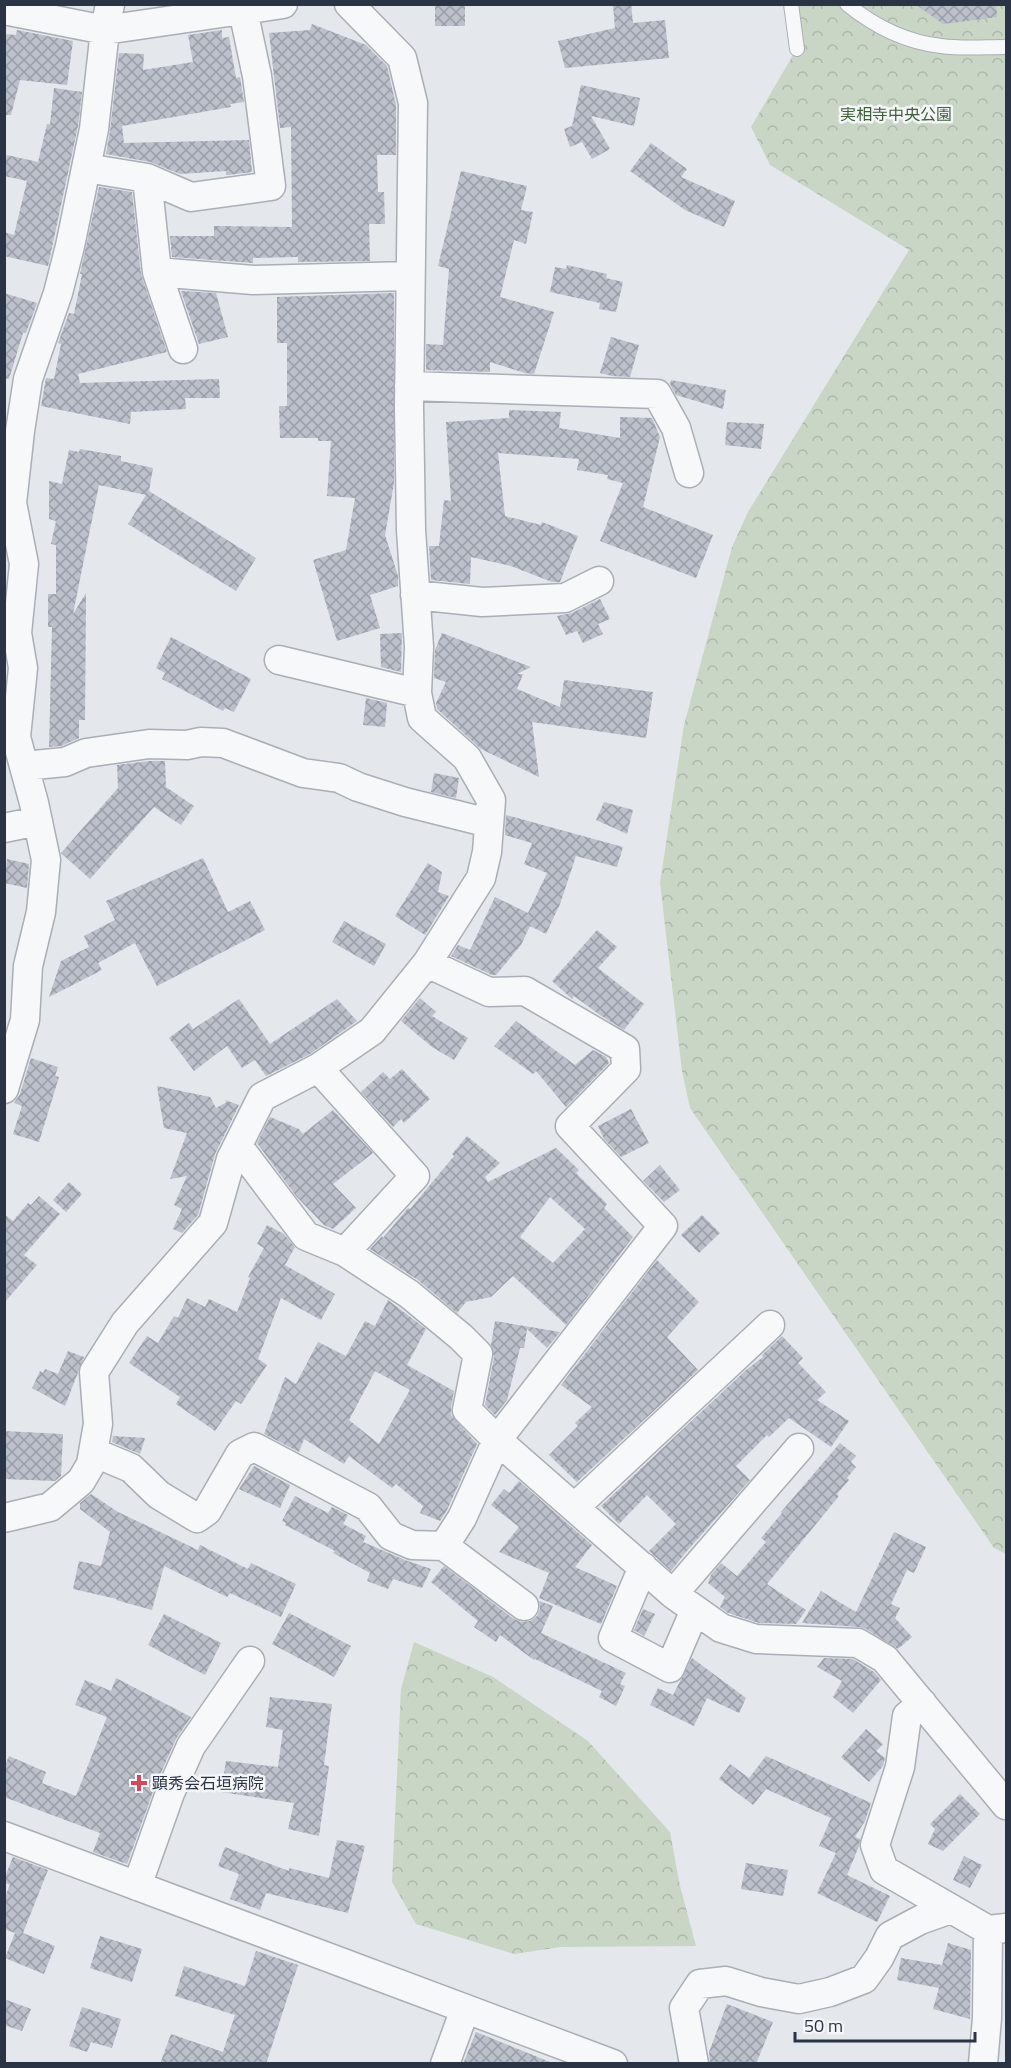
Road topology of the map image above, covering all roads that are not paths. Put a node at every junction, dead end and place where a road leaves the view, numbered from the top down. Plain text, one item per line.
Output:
1 (283, 4) edge
2 (349, 4) edge
3 (791, 4) edge
4 (847, 4) edge
5 (4, 10) edge
6 (243, 10) junction
7 (107, 17) edge
8 (1006, 47) edge
9 (797, 49) dead end
10 (86, 168) junction
11 (147, 178) junction
12 (157, 272) junction
13 (410, 276) junction
14 (183, 348) dead end
15 (409, 386) junction
16 (689, 473) dead end
17 (599, 581) dead end
18 (415, 595) junction
19 (279, 660) dead end
20 (417, 693) junction
21 (24, 766) junction
22 (38, 821) junction
23 (489, 823) junction
24 (4, 828) edge
25 (427, 963) junction
26 (318, 1068) junction
27 (4, 1089) edge
28 (238, 1146) junction
29 (345, 1252) junction
30 (770, 1325) dead end
31 (497, 1440) junction
32 (799, 1448) dead end
33 (93, 1452) junction
34 (575, 1507) junction
35 (4, 1518) edge
36 (444, 1546) junction
37 (643, 1567) junction
38 (684, 1602) junction
39 (524, 1606) dead end
40 (250, 1661) dead end
41 (922, 1703) junction
42 (1006, 1805) edge
43 (4, 1836) edge
44 (136, 1886) junction
45 (951, 1909) junction
46 (997, 1929) edge
47 (465, 2009) junction
48 (997, 2018) edge
49 (445, 2064) edge
50 (613, 2064) edge
51 (694, 2064) edge
52 (983, 2064) edge

1 - 6 street
2 - 13 street
3 - 9 lane
4 - 8 lane
5 - 7 street
6 - 7 street
6 - 11 street
7 - 10 street
10 - 11 street
10 - 21 street
11 - 12 street
12 - 13 street
12 - 14 street
13 - 15 street
15 - 16 street
15 - 18 street
17 - 18 street
18 - 20 street
19 - 20 street
20 - 23 street
21 - 22 street
21 - 23 street
22 - 24 street
22 - 27 street
23 - 25 street
25 - 26 street
25 - 31 street
26 - 28 street
26 - 29 street
28 - 29 street
28 - 33 street
29 - 31 street
30 - 34 street
31 - 34 street
31 - 36 street
32 - 38 street
33 - 35 street
33 - 36 street
34 - 37 street
36 - 39 street
37 - 38 street
37 - 38 street
38 - 41 street
40 - 44 street
41 - 42 street
41 - 45 street
43 - 44 street
44 - 47 street
45 - 46 street
45 - 51 street
46 - 48 street
47 - 49 street
47 - 50 street
48 - 52 street

